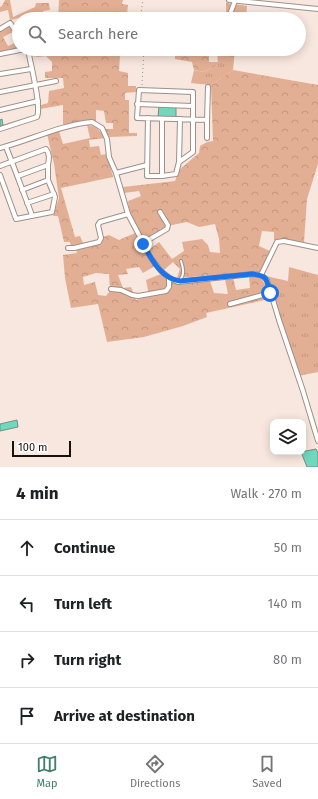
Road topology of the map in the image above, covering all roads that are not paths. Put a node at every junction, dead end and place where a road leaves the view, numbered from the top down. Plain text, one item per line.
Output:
1 (230, 0) edge
2 (235, 0) edge
3 (318, 9) edge
4 (231, 12) edge
5 (12, 26) edge
6 (0, 29) edge
7 (12, 52) edge
8 (0, 54) edge
9 (28, 56) edge
10 (31, 69) junction
11 (0, 74) edge
12 (56, 81) dead end
13 (35, 85) junction
14 (208, 86) dead end
15 (0, 92) edge
16 (38, 101) junction
17 (137, 104) junction
18 (193, 106) junction
19 (0, 110) edge
20 (148, 118) junction
21 (162, 119) junction
22 (193, 119) junction
23 (180, 120) junction
24 (207, 120) junction
25 (0, 129) edge
26 (207, 138) dead end
27 (6, 147) junction
28 (0, 148) edge
29 (12, 162) junction
30 (179, 162) junction
31 (48, 165) junction
32 (147, 165) junction
33 (0, 166) edge
34 (116, 173) junction
35 (0, 175) edge
36 (18, 176) junction
37 (162, 176) junction
38 (48, 180) junction
39 (22, 190) junction
40 (54, 194) junction
41 (27, 203) junction
42 (160, 212) dead end
43 (128, 214) junction
44 (32, 216) junction
45 (143, 244) junction
46 (68, 248) dead end
47 (318, 248) edge
48 (181, 260) dead end
49 (261, 275) junction
50 (169, 278) junction
51 (180, 281) junction
52 (111, 289) dead end
53 (270, 293) junction
54 (230, 304) dead end
55 (318, 441) edge

1 - 2 street
2 - 3 street
2 - 4 street
5 - 6 street
7 - 8 street
9 - 10 street
10 - 11 street
10 - 13 street
12 - 13 street
13 - 15 street
13 - 16 street
14 - 24 street
16 - 19 street
16 - 25 street
17 - 18 street
17 - 18 street
17 - 20 street
18 - 22 street
20 - 21 street
20 - 32 street
21 - 23 street
21 - 37 street
22 - 23 street
22 - 24 street
22 - 30 street
23 - 30 street
24 - 26 street
27 - 28 street
27 - 29 street
27 - 34 street
29 - 31 street
29 - 33 street
29 - 36 street
30 - 37 street
31 - 36 street
31 - 38 street
32 - 34 street
32 - 37 street
34 - 43 street
35 - 44 street
36 - 39 street
38 - 39 street
38 - 40 street
39 - 41 street
40 - 41 street
40 - 44 street
41 - 44 street
42 - 45 street
43 - 45 street
43 - 46 street
45 - 50 street
47 - 49 street
48 - 51 lane
49 - 51 street
49 - 53 street
50 - 51 street
50 - 52 street
53 - 54 street
53 - 55 street

